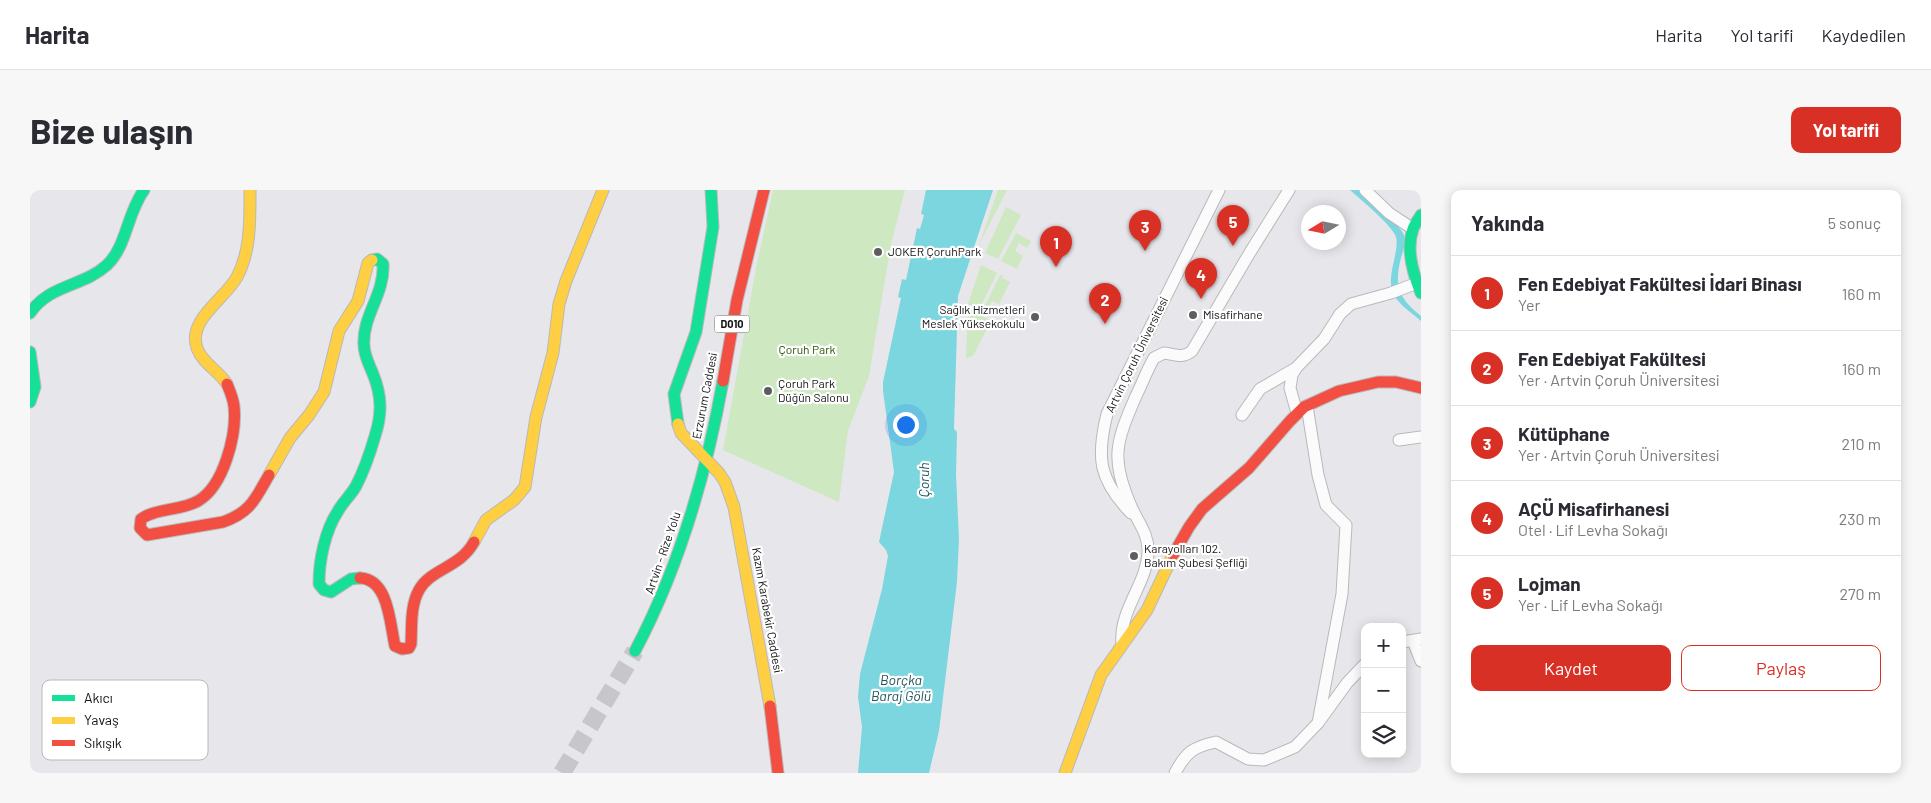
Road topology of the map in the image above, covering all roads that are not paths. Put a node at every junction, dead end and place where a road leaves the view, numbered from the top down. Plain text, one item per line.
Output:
1 (144, 190) edge
2 (250, 190) edge
3 (603, 190) edge
4 (711, 190) edge
5 (764, 190) edge
6 (1219, 190) edge
7 (1288, 190) edge
8 (1365, 190) edge
9 (1421, 214) edge
10 (1414, 229) junction
11 (1417, 263) edge
12 (1419, 288) edge
13 (30, 313) edge
14 (30, 352) edge
15 (1296, 368) junction
16 (1421, 388) edge
17 (30, 402) edge
18 (1307, 406) junction
19 (1297, 413) junction
20 (1242, 415) dead end
21 (1421, 438) edge
22 (1399, 440) dead end
23 (707, 460) junction
24 (1137, 519) junction
25 (1412, 641) edge
26 (1122, 643) junction
27 (635, 652) tunnel mouth
28 (1421, 661) edge
29 (1361, 668) edge
30 (1318, 723) junction
31 (778, 773) edge
32 (1065, 773) edge
33 (1175, 773) edge

1 - 13 street
2 - 3 street
4 - 23 street, Kazım Karabekir Caddesi
5 - 23 street, Erzurum Caddesi / D010
6 - 24 street, Artvin Çoruh Üniversitesi
7 - 24 street
8 - 10 street
9 - 10 street
10 - 11 street
11 - 12 street
12 - 15 street
14 - 17 street
15 - 19 street
15 - 20 street
16 - 18 street
18 - 19 street
18 - 30 street
19 - 26 street
21 - 22 street
23 - 27 street, Artvin - Rize Yolu / D010
23 - 31 street, Kazım Karabekir Caddesi
24 - 26 street
25 - 28 street
26 - 32 street
29 - 30 street
30 - 33 street

